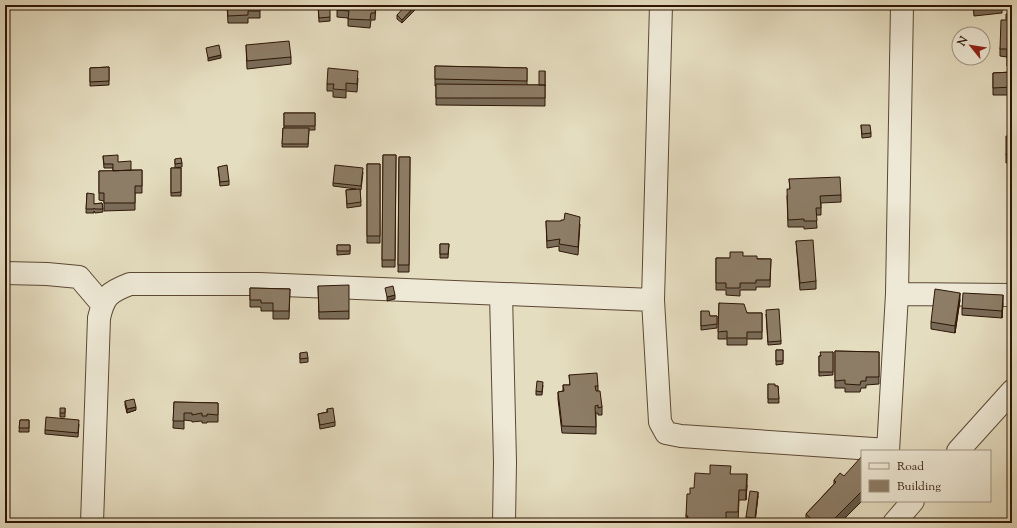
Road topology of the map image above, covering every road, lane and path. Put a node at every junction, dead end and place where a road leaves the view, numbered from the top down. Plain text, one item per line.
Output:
1 (661, 5) edge
2 (902, 5) edge
3 (5, 273) edge
4 (501, 294) junction
5 (897, 294) junction
6 (1012, 295) edge
7 (653, 300) junction
8 (102, 304) junction
9 (1012, 392) edge
10 (874, 450) edge
11 (888, 450) edge
12 (959, 450) edge
13 (890, 502) edge
14 (913, 502) edge
15 (92, 523) edge
16 (504, 523) edge
17 (893, 523) edge

1 - 7 street
2 - 5 street
3 - 8 street
4 - 7 street
4 - 8 street
4 - 16 street
5 - 6 street
5 - 11 street
7 - 10 street
8 - 15 street
9 - 12 street
13 - 17 street
14 - 17 street

